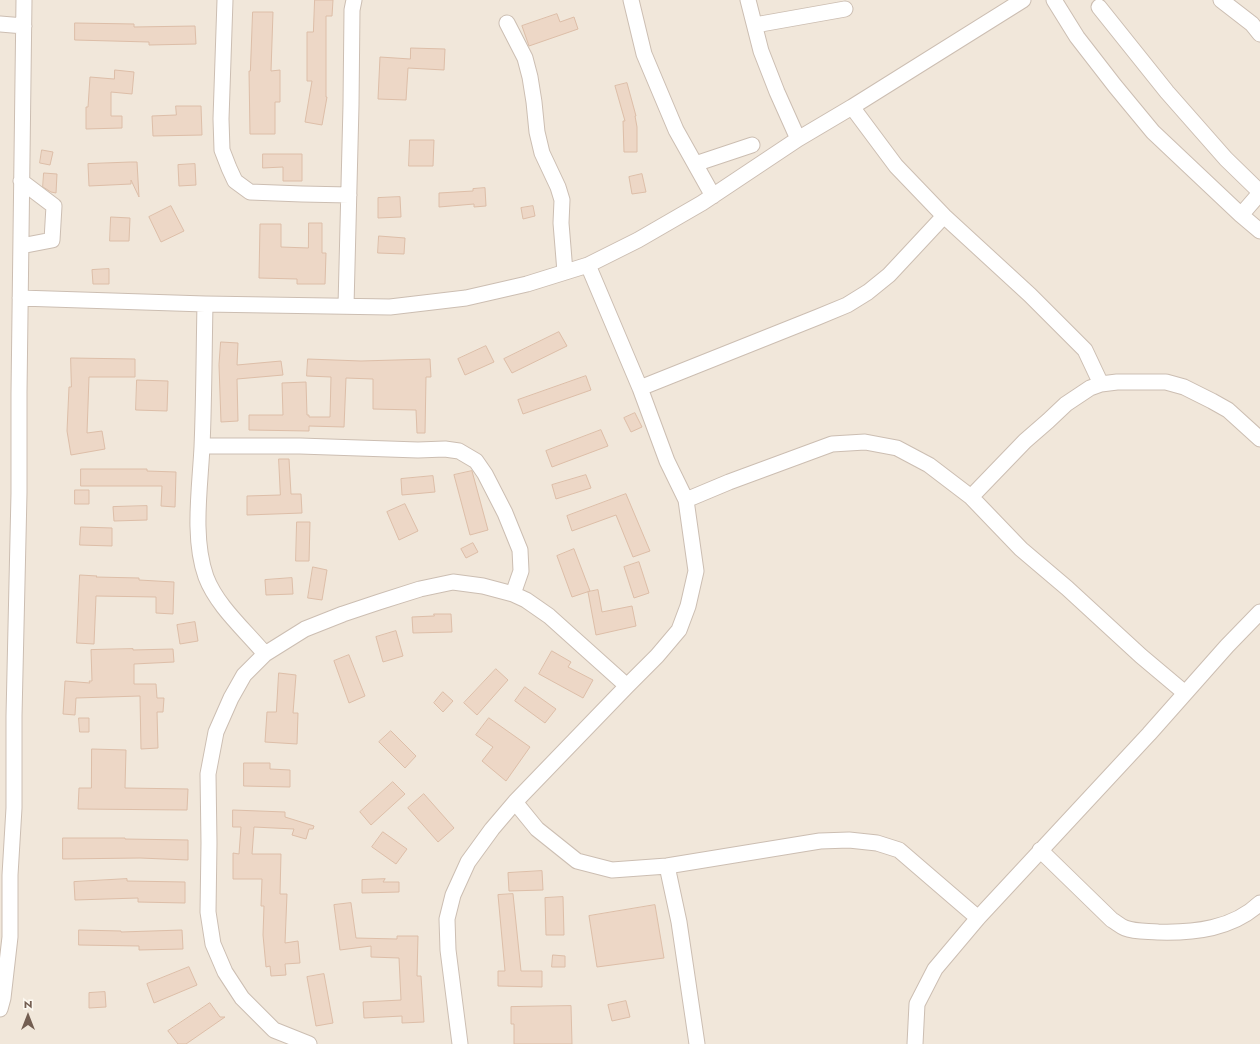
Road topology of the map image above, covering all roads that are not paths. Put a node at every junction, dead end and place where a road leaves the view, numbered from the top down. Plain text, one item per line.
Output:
1 (24, 0) edge
2 (225, 0) edge
3 (354, 0) edge
4 (631, 0) edge
5 (748, 0) edge
6 (1023, 0) edge
7 (1054, 0) edge
8 (1221, 0) edge
9 (1099, 7) dead end
10 (845, 10) dead end
11 (507, 23) dead end
12 (0, 24) edge
13 (755, 25) junction
14 (24, 26) junction
15 (1260, 34) edge
16 (852, 108) junction
17 (798, 139) junction
18 (752, 145) dead end
19 (695, 164) junction
20 (22, 181) junction
21 (1260, 193) edge
22 (349, 195) junction
23 (712, 196) junction
24 (1241, 215) junction
25 (944, 216) junction
26 (1260, 231) edge
27 (21, 246) junction
28 (588, 265) junction
29 (565, 272) junction
30 (20, 298) junction
31 (205, 304) junction
32 (346, 306) junction
33 (1101, 384) junction
34 (640, 388) junction
35 (1260, 438) edge
36 (202, 446) junction
37 (971, 497) junction
38 (686, 500) junction
39 (513, 594) junction
40 (1260, 612) edge
41 (265, 654) junction
42 (627, 686) junction
43 (1185, 693) junction
44 (515, 802) junction
45 (1040, 850) junction
46 (667, 866) junction
47 (1260, 903) edge
48 (978, 918) junction
49 (0, 1009) edge
50 (309, 1044) edge
51 (460, 1044) edge
52 (697, 1044) edge
53 (915, 1044) edge

1 - 14 street
2 - 22 street
3 - 22 street
4 - 19 street
5 - 13 street
6 - 16 street
7 - 24 street
8 - 15 street
9 - 21 street
10 - 13 street
11 - 29 street
12 - 14 street
13 - 17 street
14 - 20 street
16 - 17 street
16 - 25 street
17 - 23 street
18 - 19 street
19 - 23 street
20 - 27 street
20 - 27 street
21 - 24 street
22 - 32 street
23 - 28 street
24 - 26 street
25 - 33 street
25 - 34 street
27 - 30 street
28 - 29 street
28 - 34 street
29 - 32 street
30 - 31 street
30 - 49 street
31 - 32 street
31 - 36 street
33 - 35 street
33 - 37 street
34 - 38 street
36 - 39 street
36 - 41 street
37 - 38 street
37 - 43 street
38 - 42 street
39 - 41 street
39 - 42 street
40 - 43 street
41 - 50 street
42 - 44 street
43 - 45 street
44 - 46 street
44 - 51 street
45 - 47 street
45 - 48 street
46 - 48 street
46 - 52 street
48 - 53 street

